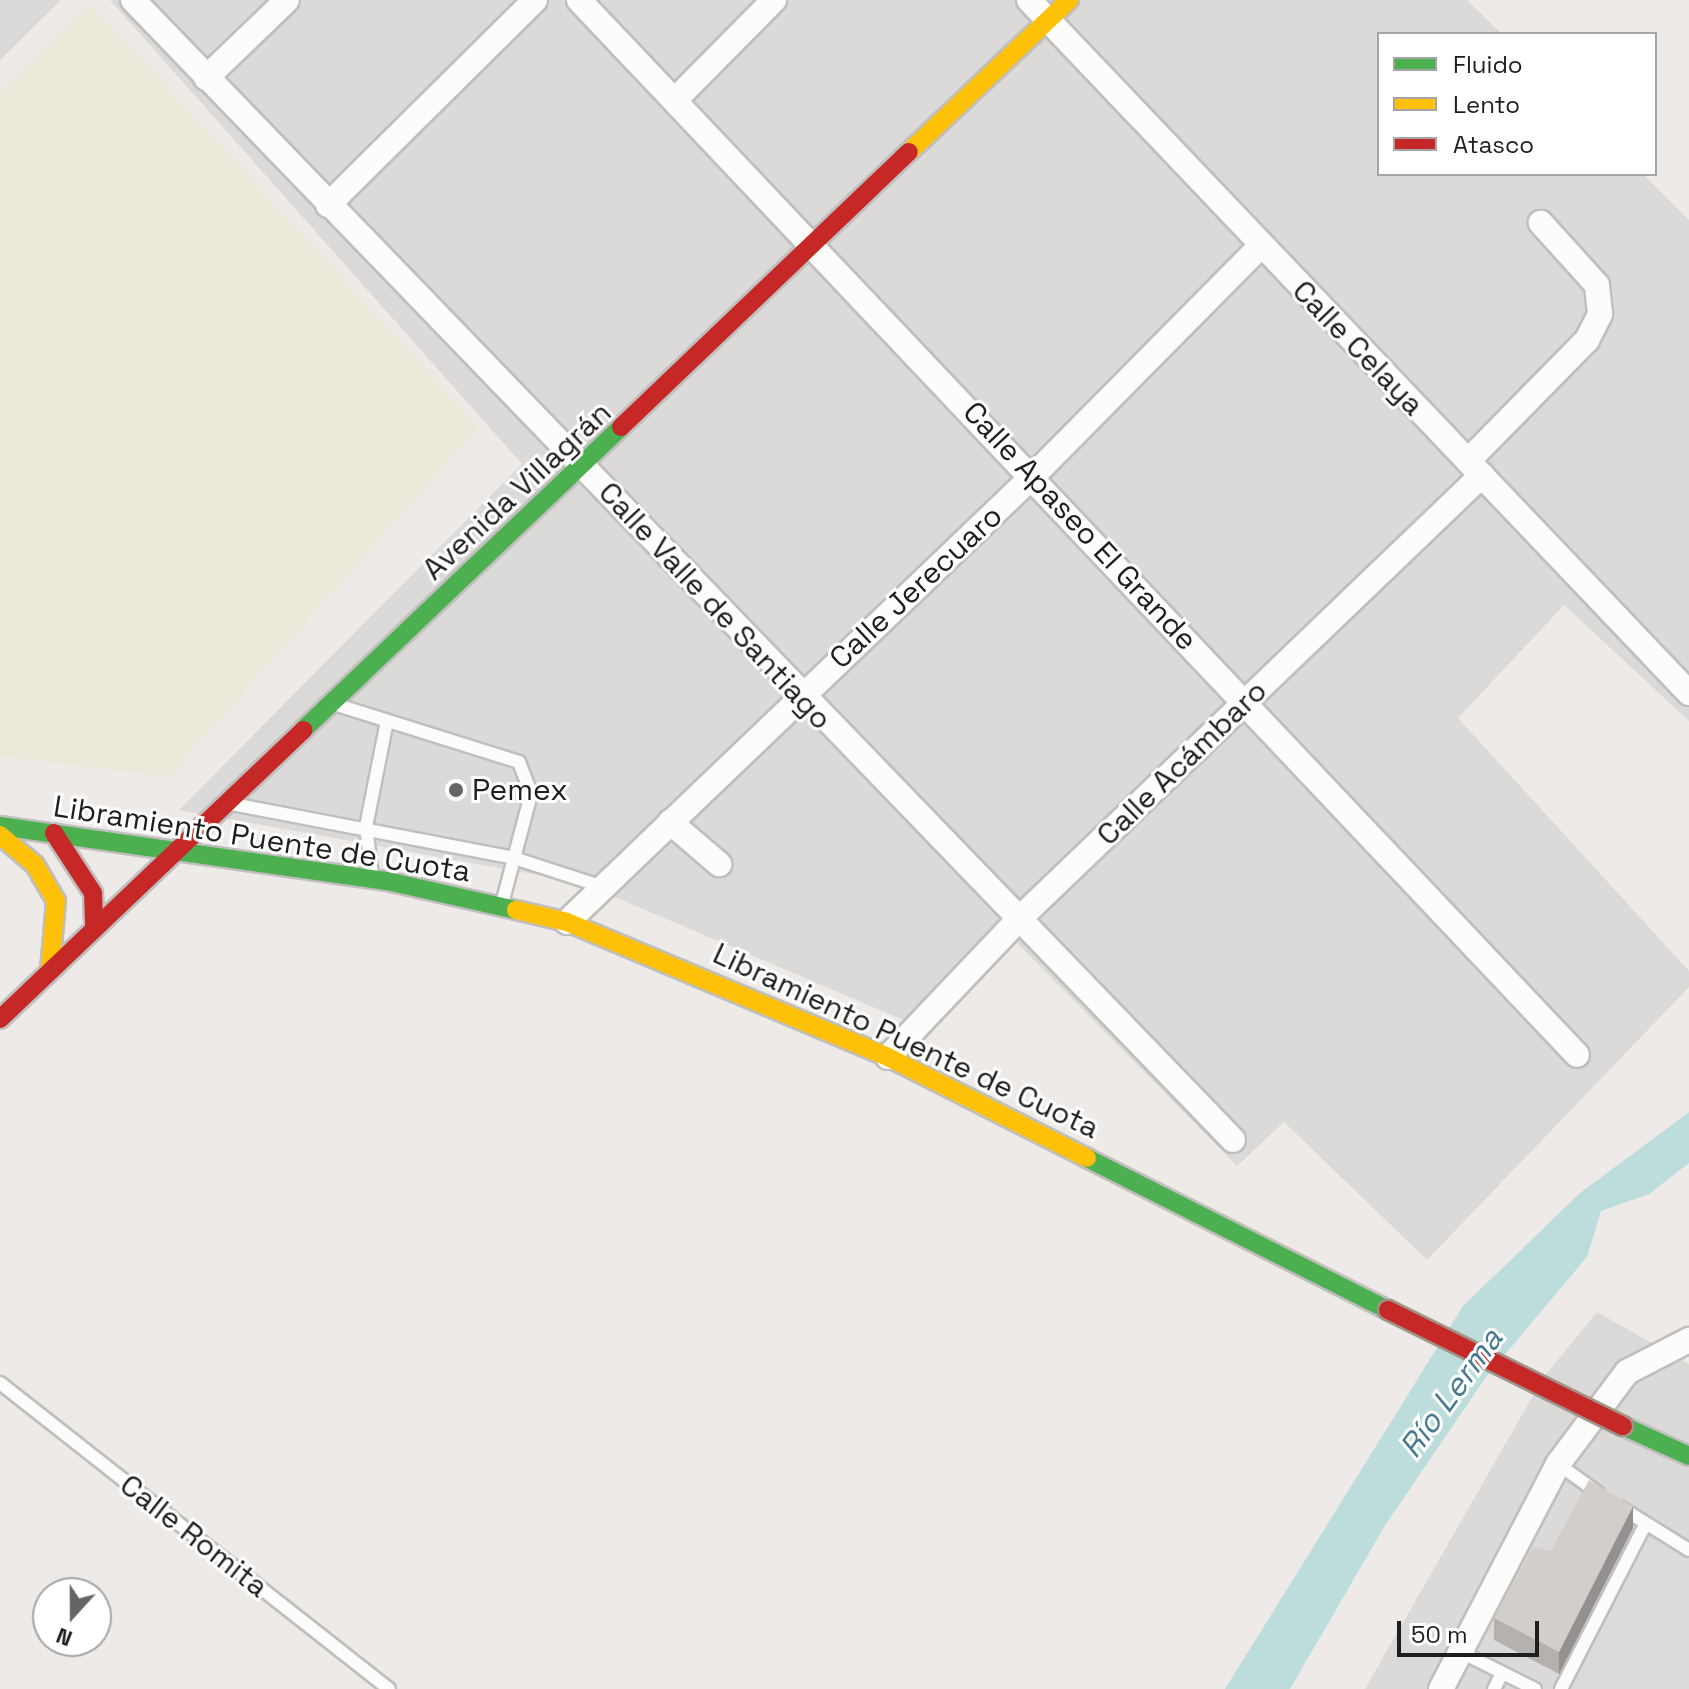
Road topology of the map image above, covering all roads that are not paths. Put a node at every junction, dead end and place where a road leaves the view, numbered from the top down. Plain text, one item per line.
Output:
1 (133, 0) edge
2 (287, 0) edge
3 (535, 0) edge
4 (579, 0) edge
5 (774, 0) edge
6 (1029, 0) edge
7 (1069, 0) edge
8 (1049, 21) junction
9 (206, 78) junction
10 (675, 100) junction
11 (328, 205) junction
12 (1541, 223) dead end
13 (1260, 247) junction
14 (814, 249) junction
15 (584, 467) junction
16 (1475, 468) junction
17 (1034, 475) junction
18 (1689, 693) edge
19 (800, 696) junction
20 (330, 703) junction
21 (1245, 703) junction
22 (387, 721) junction
23 (224, 803) junction
24 (670, 822) junction
25 (0, 826) edge
26 (366, 827) junction
27 (54, 833) junction
28 (0, 835) edge
29 (173, 850) junction
30 (514, 858) junction
31 (719, 864) dead end
32 (372, 878) junction
33 (603, 887) junction
34 (502, 907) junction
35 (1018, 920) junction
36 (567, 922) junction
37 (94, 927) junction
38 (50, 970) junction
39 (1, 1016) edge
40 (1577, 1055) dead end
41 (888, 1057) junction
42 (1233, 1140) dead end
43 (1689, 1340) edge
44 (0, 1383) edge
45 (1689, 1456) edge
46 (1558, 1464) junction
47 (1646, 1523) junction
48 (1689, 1550) edge
49 (1459, 1651) junction
50 (1502, 1673) junction
51 (389, 1689) edge
52 (1441, 1689) edge
53 (1494, 1689) edge
54 (1535, 1689) edge
55 (1561, 1689) edge

1 - 9 street, Calle Valle de Santiago
2 - 9 street
3 - 11 street
4 - 10 street, Calle Apaseo El Grande
5 - 10 street
6 - 8 street, Calle Celaya
7 - 8 main road, Avenida Villagrán
8 - 13 street, Calle Celaya
8 - 14 main road, Avenida Villagrán
9 - 11 street, Calle Valle de Santiago
10 - 14 street, Calle Apaseo El Grande
11 - 15 street, Calle Valle de Santiago
12 - 16 street, Calle Acámbaro
13 - 16 street, Calle Celaya
13 - 17 street, Calle Jerecuaro
14 - 15 main road, Avenida Villagrán
14 - 17 street, Calle Apaseo El Grande
15 - 19 street, Calle Valle de Santiago
15 - 20 main road, Avenida Villagrán
16 - 18 street, Calle Celaya
16 - 21 street, Calle Acámbaro
17 - 19 street, Calle Jerecuaro
17 - 21 street, Calle Apaseo El Grande
19 - 24 street, Calle Jerecuaro
19 - 35 street, Calle Valle de Santiago
20 - 22 lane
20 - 23 main road, Avenida Villagrán
21 - 35 street, Calle Acámbaro
21 - 40 street, Calle Apaseo El Grande
22 - 26 lane
22 - 30 lane
23 - 26 lane
23 - 29 main road, Avenida Villagrán
24 - 31 street
24 - 33 street, Calle Jerecuaro
25 - 27 main road, Libramiento Puente de Cuota
26 - 30 lane
26 - 32 lane
27 - 29 main road, Libramiento Puente de Cuota
27 - 37 main road
28 - 38 main road
29 - 32 main road, Libramiento Puente de Cuota
29 - 37 main road, Avenida Villagrán
30 - 33 lane
30 - 34 lane
32 - 34 main road, Libramiento Puente de Cuota
33 - 36 street, Calle Jerecuaro
34 - 36 main road, Libramiento Puente de Cuota
35 - 41 street, Calle Acámbaro
35 - 42 street, Calle Valle de Santiago
36 - 41 main road, Libramiento Puente de Cuota
37 - 38 main road, Avenida Villagrán
38 - 39 main road, Avenida Villagrán
41 - 45 main road, Libramiento Puente de Cuota, bridge
43 - 46 street
44 - 51 lane, Calle Romita
46 - 47 lane
46 - 49 street
47 - 48 lane
47 - 55 lane
49 - 50 lane
49 - 52 street
50 - 53 lane
50 - 54 lane

